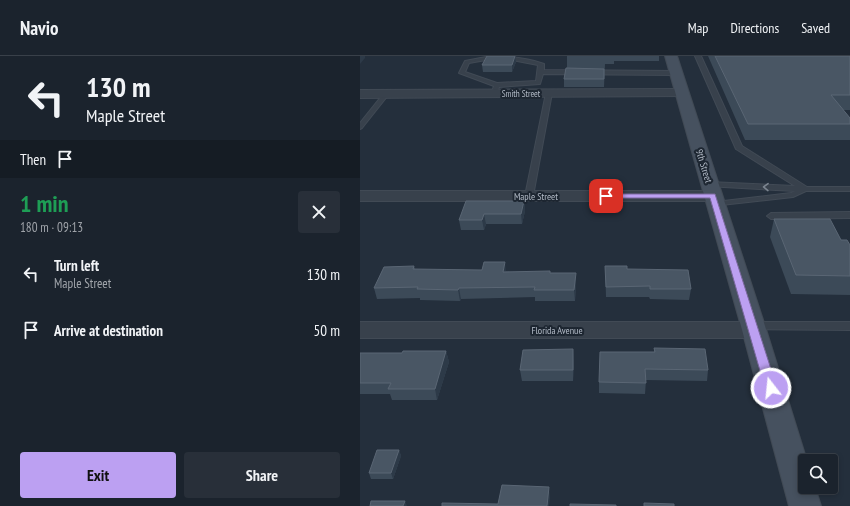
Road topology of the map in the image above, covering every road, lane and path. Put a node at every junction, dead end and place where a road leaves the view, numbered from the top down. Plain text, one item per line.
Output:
1 (698, 56) edge
2 (673, 64) edge
3 (541, 72) junction
4 (495, 89) junction
5 (549, 93) junction
6 (682, 93) junction
7 (360, 94) edge
8 (386, 94) junction
9 (360, 127) edge
10 (805, 189) junction
11 (850, 189) edge
12 (712, 194) junction
13 (360, 196) edge
14 (530, 196) junction
15 (771, 216) dead end
16 (850, 216) edge
17 (850, 326) edge
18 (753, 328) junction
19 (360, 330) edge
20 (805, 506) edge

1 - 10 lane
2 - 3 lane
2 - 6 street, 9th Street
3 - 4 lane
3 - 4 lane
4 - 5 street, Smith Street
4 - 8 street, Smith Street
5 - 6 street, Smith Street
5 - 14 lane
6 - 12 street, 9th Street
7 - 8 street, Smith Street
8 - 9 lane
10 - 11 lane
10 -> 12 lane
10 - 12 lane
12 - 14 street, Maple Street
12 - 18 street, 9th Street
13 - 14 street, Maple Street
15 - 16 lane
17 - 18 lane
18 - 19 street, Florida Avenue
18 - 20 street, 9th Street

